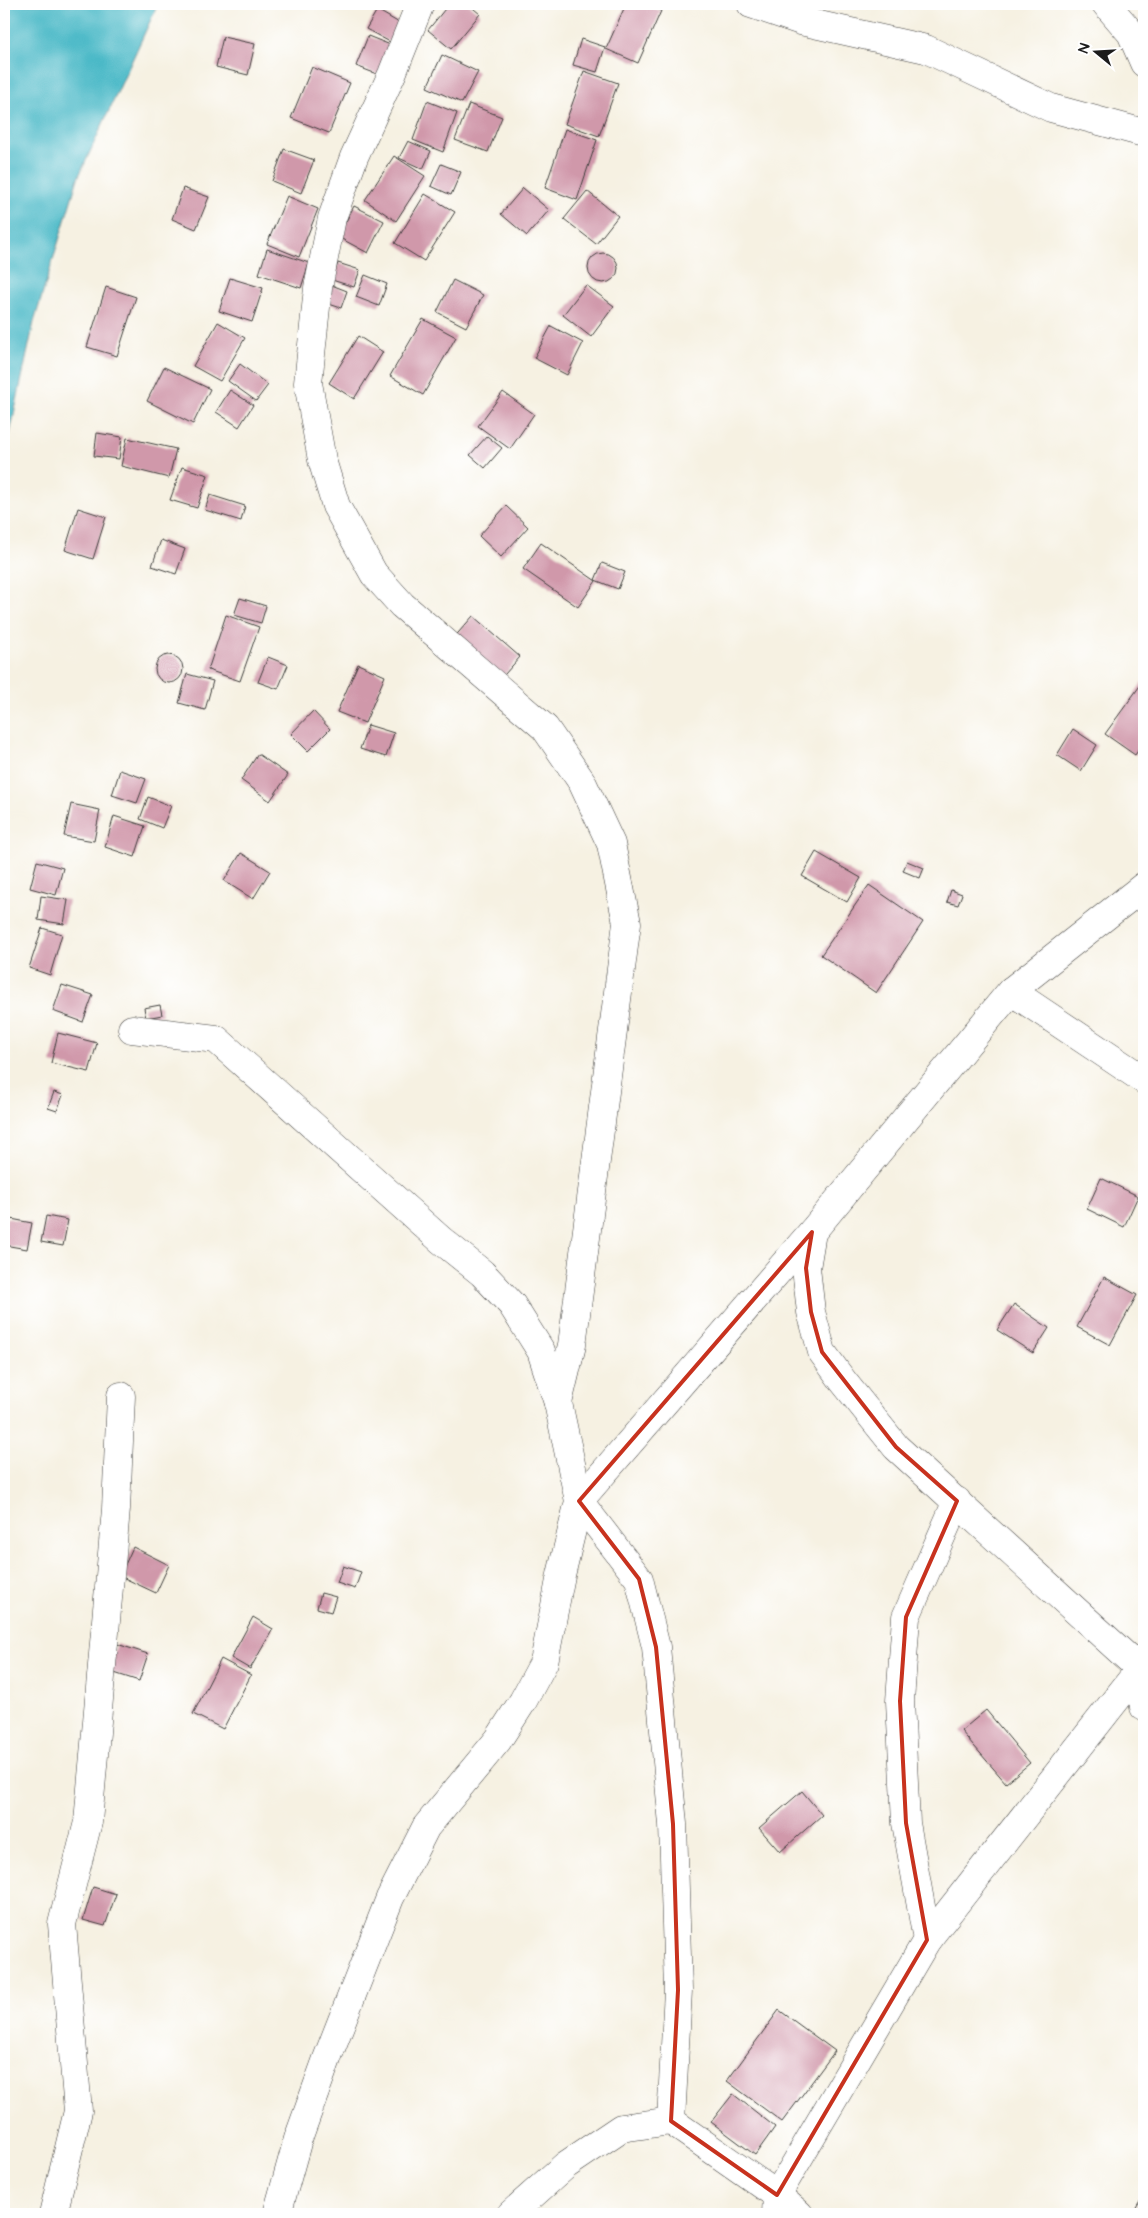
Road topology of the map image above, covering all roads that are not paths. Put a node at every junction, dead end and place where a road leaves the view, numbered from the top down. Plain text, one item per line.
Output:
1 (420, 4) edge
2 (751, 4) edge
3 (1106, 4) edge
4 (1144, 63) edge
5 (1144, 133) edge
6 (1144, 886) edge
7 (1011, 991) junction
8 (132, 1029) dead end
9 (1144, 1080) edge
10 (812, 1232) junction
11 (121, 1396) dead end
12 (558, 1403) junction
13 (580, 1501) junction
14 (957, 1501) junction
15 (1142, 1661) edge
16 (1144, 1707) edge
17 (927, 1940) junction
18 (671, 2121) junction
19 (776, 2205) edge
20 (53, 2214) edge
21 (277, 2214) edge
22 (511, 2214) edge
23 (799, 2214) edge

1 - 12 street
2 - 5 street
3 - 4 street
6 - 7 street
7 - 9 street
7 - 10 street
8 - 12 street
10 - 13 street
10 - 14 street
11 - 20 street
12 - 13 street
13 - 18 street
13 - 21 street
14 - 15 street
14 - 17 street
15 - 16 street
15 - 17 street
17 - 19 street
18 - 19 street
18 - 22 street
19 - 23 street

